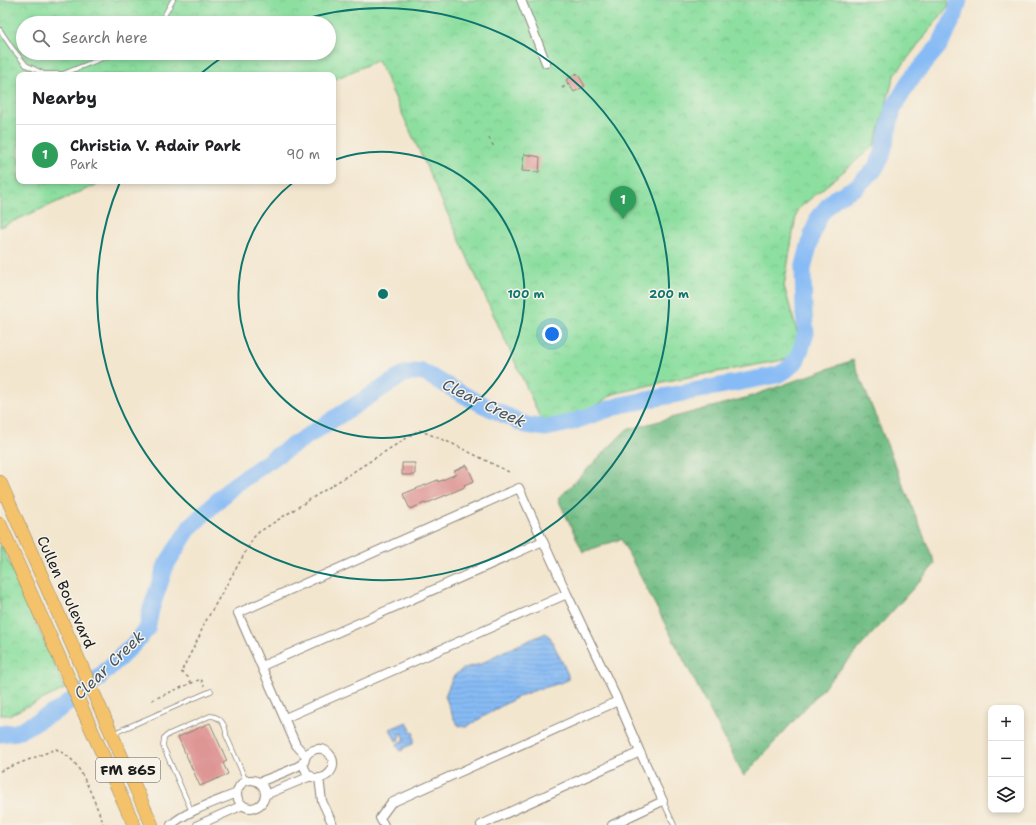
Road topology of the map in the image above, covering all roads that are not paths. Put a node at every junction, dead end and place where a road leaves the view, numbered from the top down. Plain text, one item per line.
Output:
1 (173, 0) edge
2 (521, 0) edge
3 (164, 16) edge
4 (0, 30) edge
5 (16, 53) edge
6 (22, 60) edge
7 (98, 60) edge
8 (546, 63) dead end
9 (40, 72) edge
10 (68, 72) edge
11 (0, 482) edge
12 (0, 524) edge
13 (543, 541) junction
14 (567, 594) junction
15 (262, 666) junction
16 (212, 691) dead end
17 (618, 701) junction
18 (285, 718) junction
19 (112, 734) junction
20 (640, 752) junction
21 (305, 759) junction
22 (310, 776) junction
23 (319, 778) junction
24 (246, 781) junction
25 (259, 782) junction
26 (237, 793) junction
27 (265, 795) junction
28 (663, 801) junction
29 (243, 805) junction
30 (192, 812) junction
31 (134, 825) edge
32 (152, 825) edge
33 (171, 825) edge
34 (198, 825) edge
35 (333, 825) edge
36 (384, 825) edge
37 (481, 825) edge
38 (612, 825) edge
39 (674, 825) edge

1 - 3 lane
2 - 8 street
4 - 5 lane
6 - 9 lane
7 - 10 lane
11 - 19 main road, Cullen Boulevard / FM 865
12 - 31 main road, FM 865
13 - 14 street
13 - 15 street
13 - 15 street
14 - 17 street
14 - 18 street
15 - 18 street
16 - 19 lane
17 - 20 street
17 - 36 street
18 - 21 street
19 - 32 main road, Cullen Boulevard / FM 865
20 - 28 street
20 - 37 street
21 - 22 street
21 - 23 street
21 - 25 street
22 - 23 street
22 - 27 street
23 - 35 street
24 - 25 street
24 - 26 street
24 - 30 lane
25 - 27 street
26 - 29 street
26 - 30 street
27 - 29 street
28 - 38 street
28 - 39 lane
29 - 34 street
30 - 33 street

